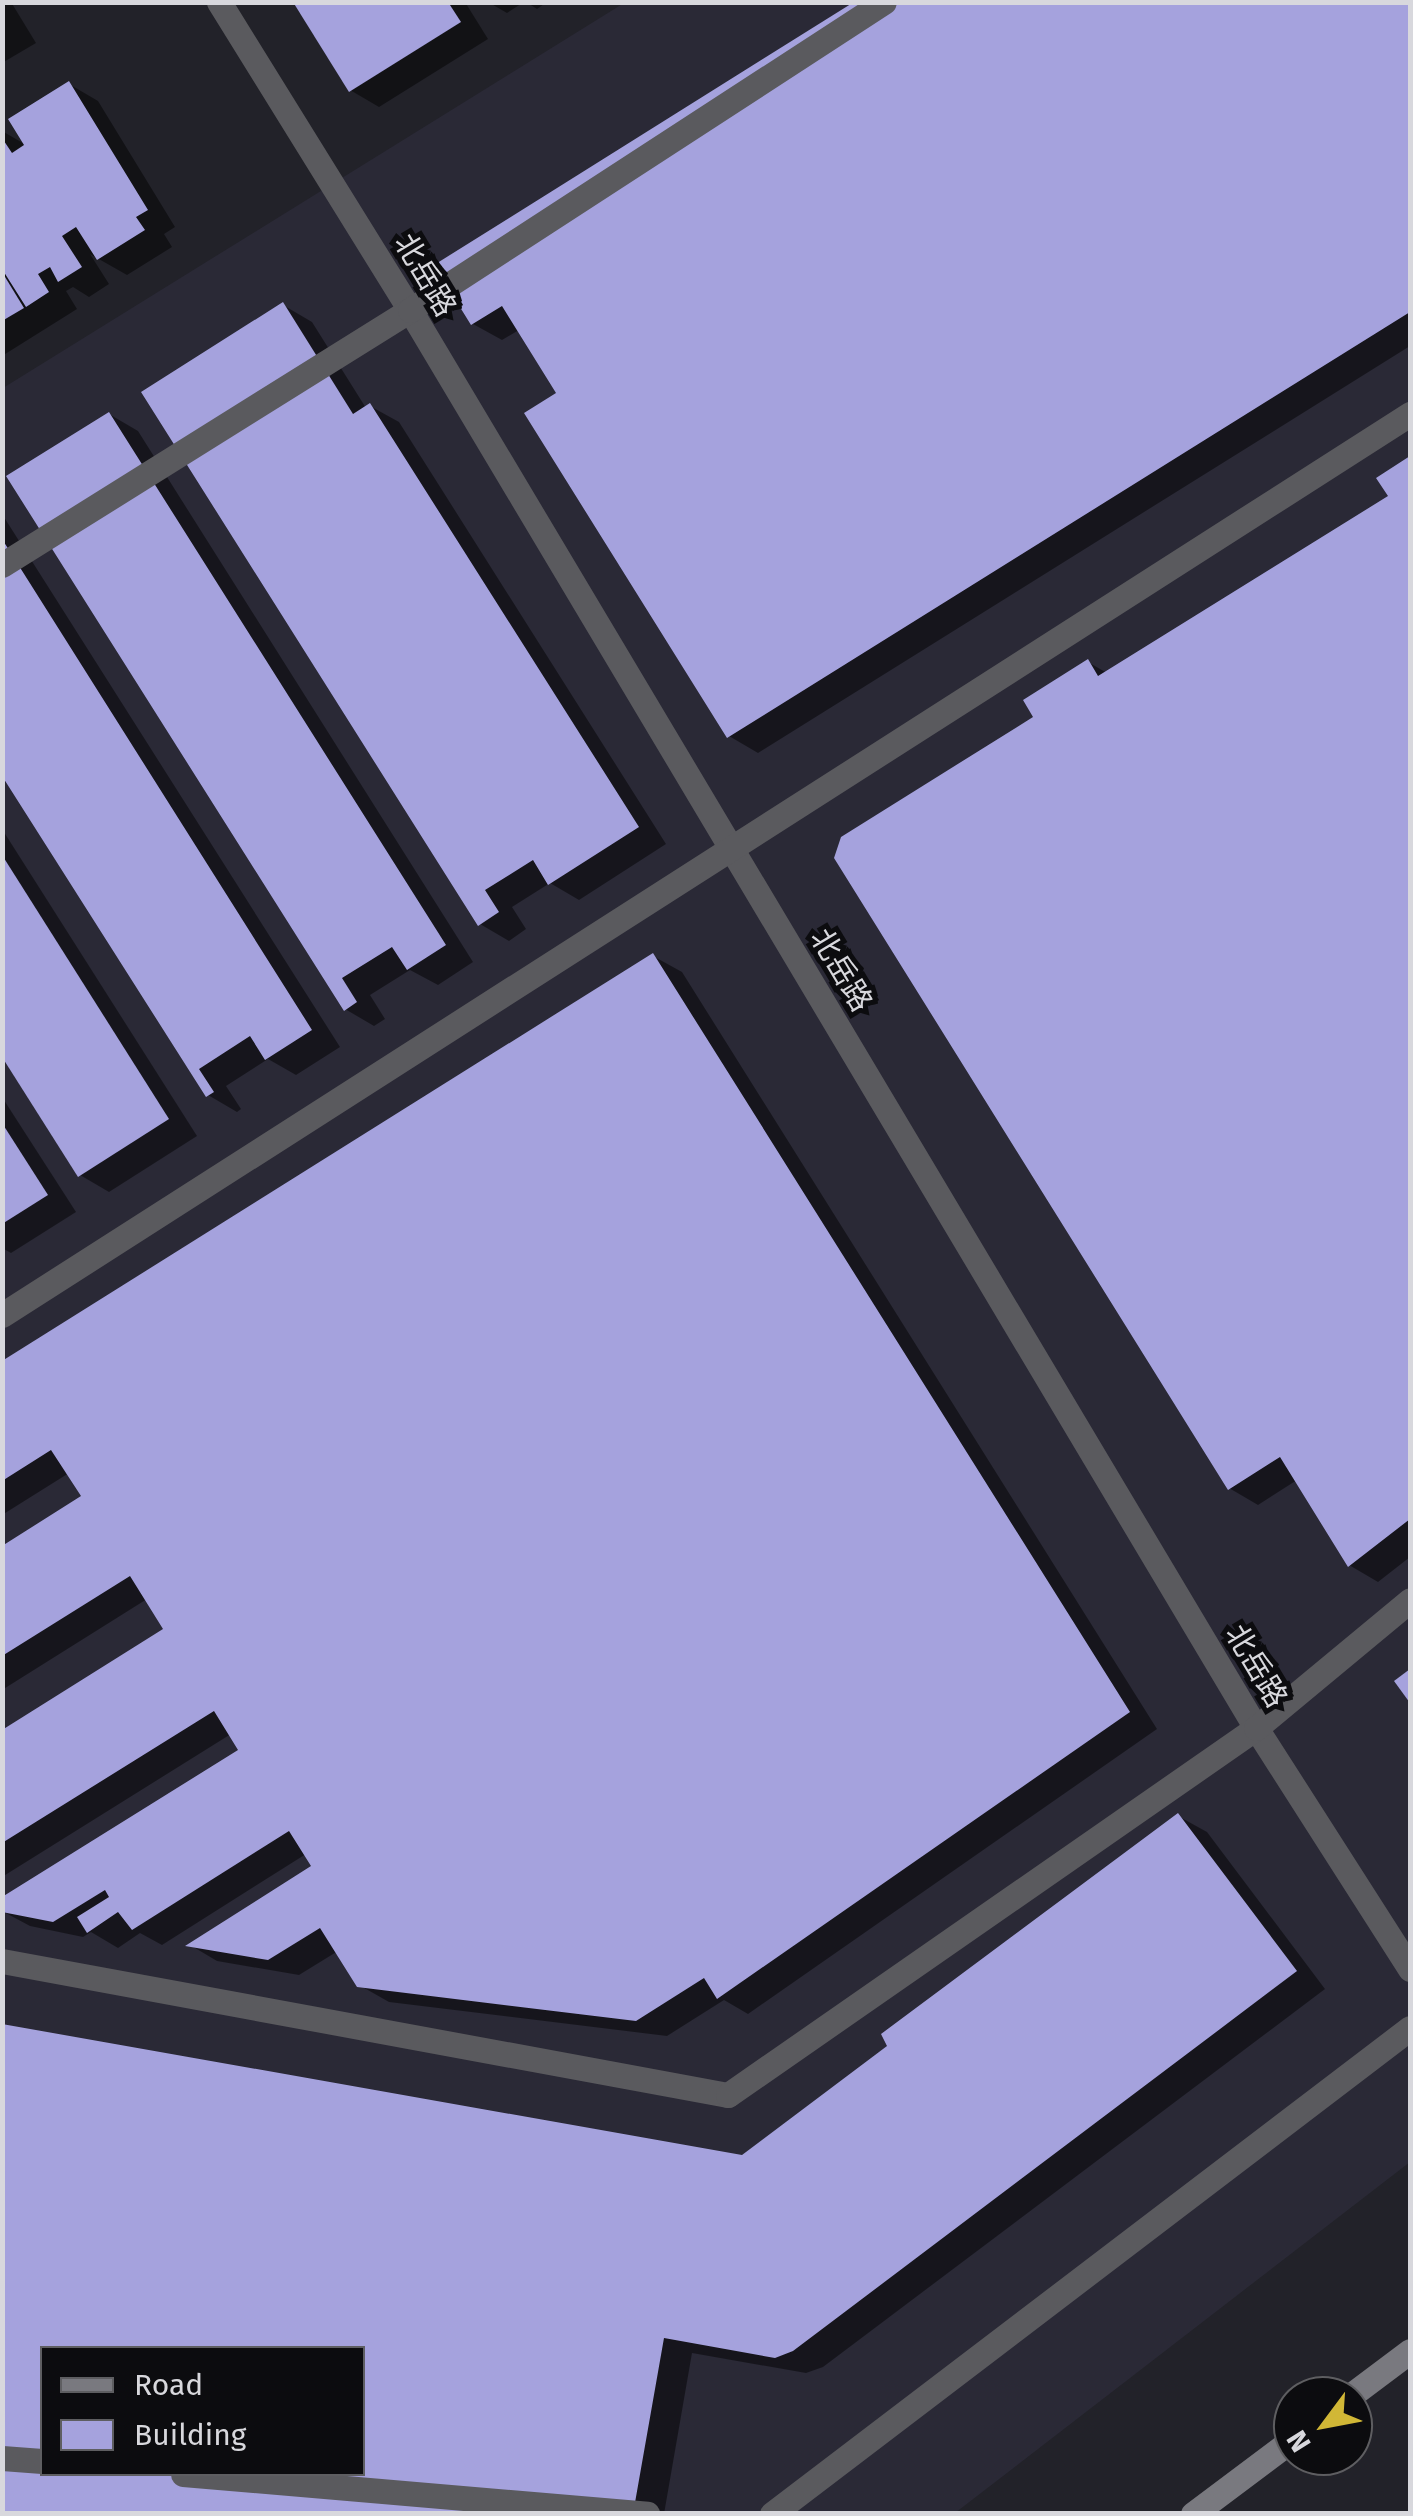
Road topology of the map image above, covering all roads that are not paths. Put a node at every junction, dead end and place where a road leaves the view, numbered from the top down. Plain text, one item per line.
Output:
1 (219, 2) edge
2 (884, 2) edge
3 (410, 310) junction
4 (1410, 414) edge
5 (2, 565) edge
6 (732, 852) junction
7 (2, 1315) edge
8 (1410, 1600) edge
9 (1256, 1728) junction
10 (2, 1962) edge
11 (1410, 1969) edge
12 (1410, 2028) edge
13 (1410, 2350) edge
14 (1373, 2378) edge
15 (1273, 2453) edge
16 (2, 2458) edge
17 (40, 2462) edge
18 (206, 2476) edge
19 (647, 2514) edge
20 (772, 2514) edge
21 (1193, 2514) edge

1 - 3 street, 北岳路
2 - 3 street
3 - 5 street
3 - 6 street, 北岳路
4 - 6 street
6 - 7 street
6 - 9 street, 北岳路
8 - 9 street
9 - 10 street
9 - 11 street, 北岳路
12 - 20 street
13 - 14 main road
15 - 21 main road
16 - 17 street
18 - 19 street

